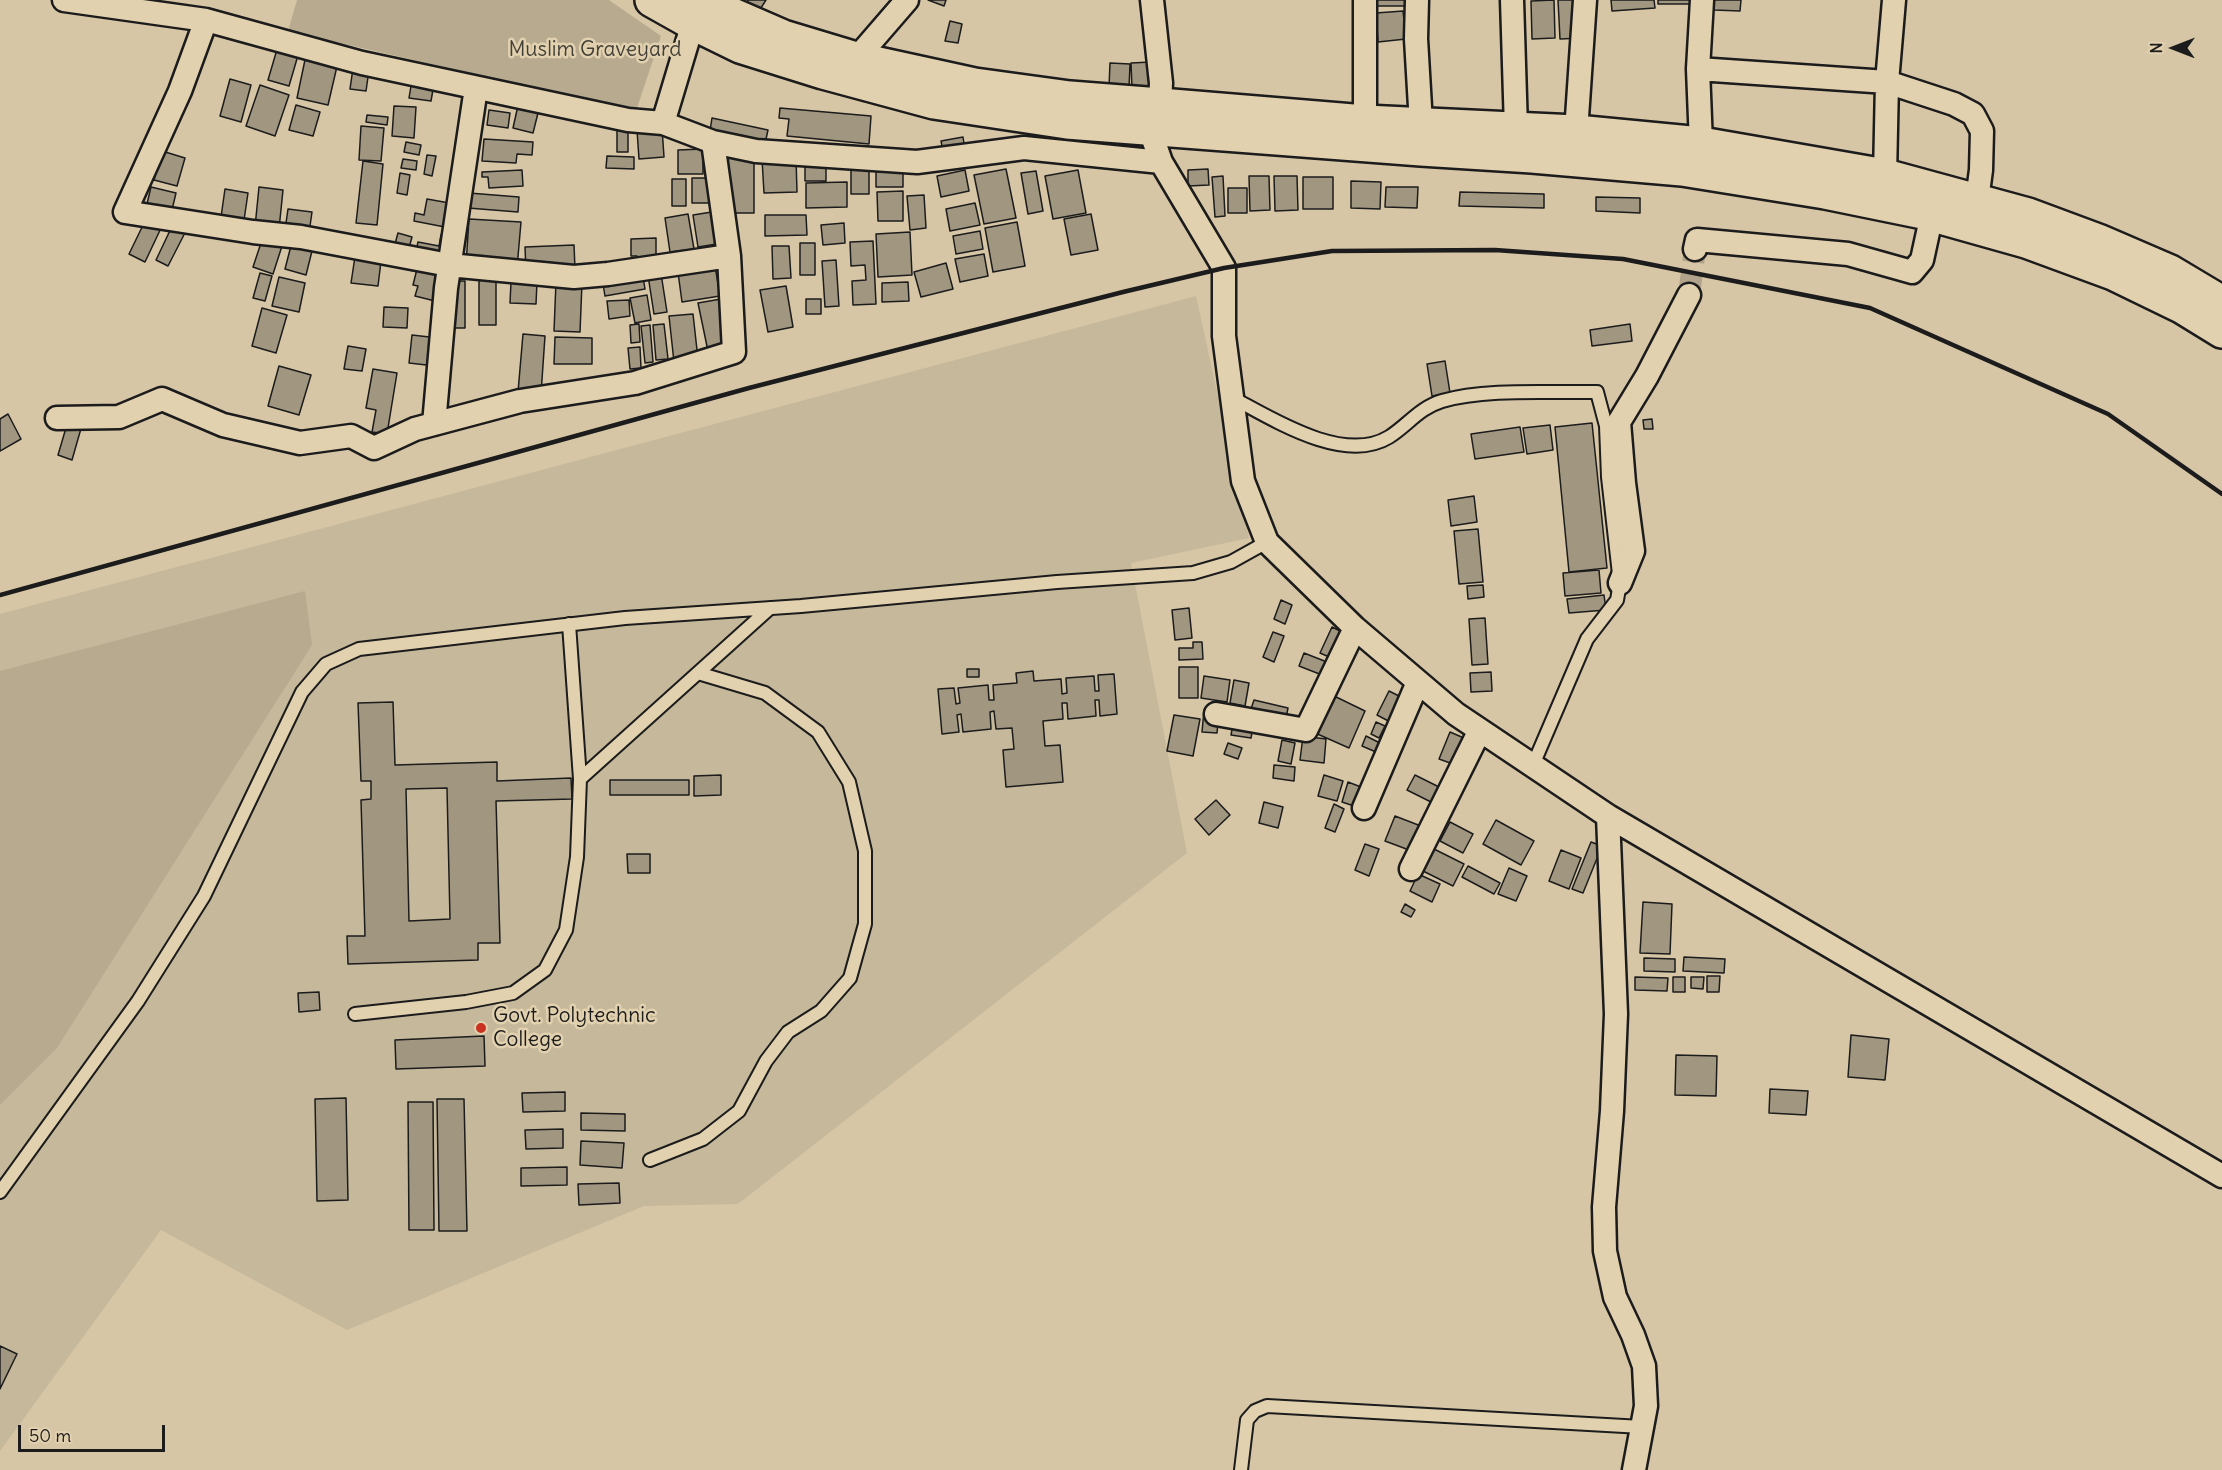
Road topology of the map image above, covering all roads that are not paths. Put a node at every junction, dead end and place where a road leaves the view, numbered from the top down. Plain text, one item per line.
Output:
1 (64, 0) edge
2 (652, 0) edge
3 (907, 0) edge
4 (1152, 0) edge
5 (1365, 0) edge
6 (1417, 0) edge
7 (1512, 0) edge
8 (1585, 0) edge
9 (1702, 0) edge
10 (1894, 0) edge
11 (708, 7) edge
12 (206, 20) junction
13 (856, 59) junction
14 (1698, 69) junction
15 (1887, 82) junction
16 (476, 88) junction
17 (1154, 116) junction
18 (1365, 122) junction
19 (663, 123) junction
20 (1421, 124) junction
21 (1516, 129) junction
22 (1576, 132) junction
23 (713, 142) junction
24 (1701, 144) junction
25 (1161, 162) junction
26 (1885, 176) junction
27 (1977, 200) junction
28 (1932, 214) junction
29 (1695, 249) dead end
30 (729, 256) junction
31 (449, 265) junction
32 (1689, 295) tunnel mouth
33 (2222, 303) edge
34 (2222, 331) edge
35 (1231, 397) junction
36 (57, 417) dead end
37 (434, 424) junction
38 (1267, 542) junction
39 (1620, 583) junction
40 (770, 608) junction
41 (570, 624) junction
42 (1355, 628) junction
43 (698, 673) junction
44 (1418, 682) junction
45 (1216, 714) dead end
46 (1480, 730) junction
47 (1533, 765) junction
48 (580, 779) junction
49 (1364, 808) dead end
50 (1608, 816) junction
51 (1411, 869) dead end
52 (355, 1014) dead end
53 (650, 1160) dead end
54 (2222, 1176) edge
55 (0, 1192) edge
56 (1642, 1427) junction
57 (1241, 1470) edge
58 (1634, 1470) edge

1 - 12 street
2 - 11 highway
3 - 13 street
4 - 17 street
5 - 18 street
6 - 20 street
7 - 21 street
8 - 22 street
9 - 14 street
10 - 15 street
11 - 13 highway
11 - 17 highway
11 - 19 street
12 - 16 street
12 - 31 street
13 - 17 highway
14 - 15 street
14 - 24 street
15 - 26 street
15 - 27 street
16 - 19 street
16 - 31 street
17 - 18 highway
17 - 25 street
17 - 28 highway
18 - 20 highway
19 - 23 street
20 - 21 highway
21 - 22 highway
22 - 24 highway
23 - 25 street
23 - 30 street
24 - 26 highway
25 - 35 street
26 - 27 highway
27 - 33 highway
28 - 29 street
28 - 34 highway
30 - 31 street
30 - 37 street
31 - 37 street
32 - 39 street
35 - 38 street
35 - 39 lane
36 - 37 street
38 - 40 lane
38 - 42 street
39 - 47 lane
40 - 41 lane
40 - 43 lane
41 - 48 lane
41 - 55 lane
42 - 44 street
42 - 45 street
43 - 48 lane
43 - 53 lane
44 - 46 street
44 - 49 street
46 - 47 street
46 - 51 street
47 - 50 street
48 - 52 lane
50 - 54 street
50 - 56 street
56 - 57 lane
56 - 58 street

